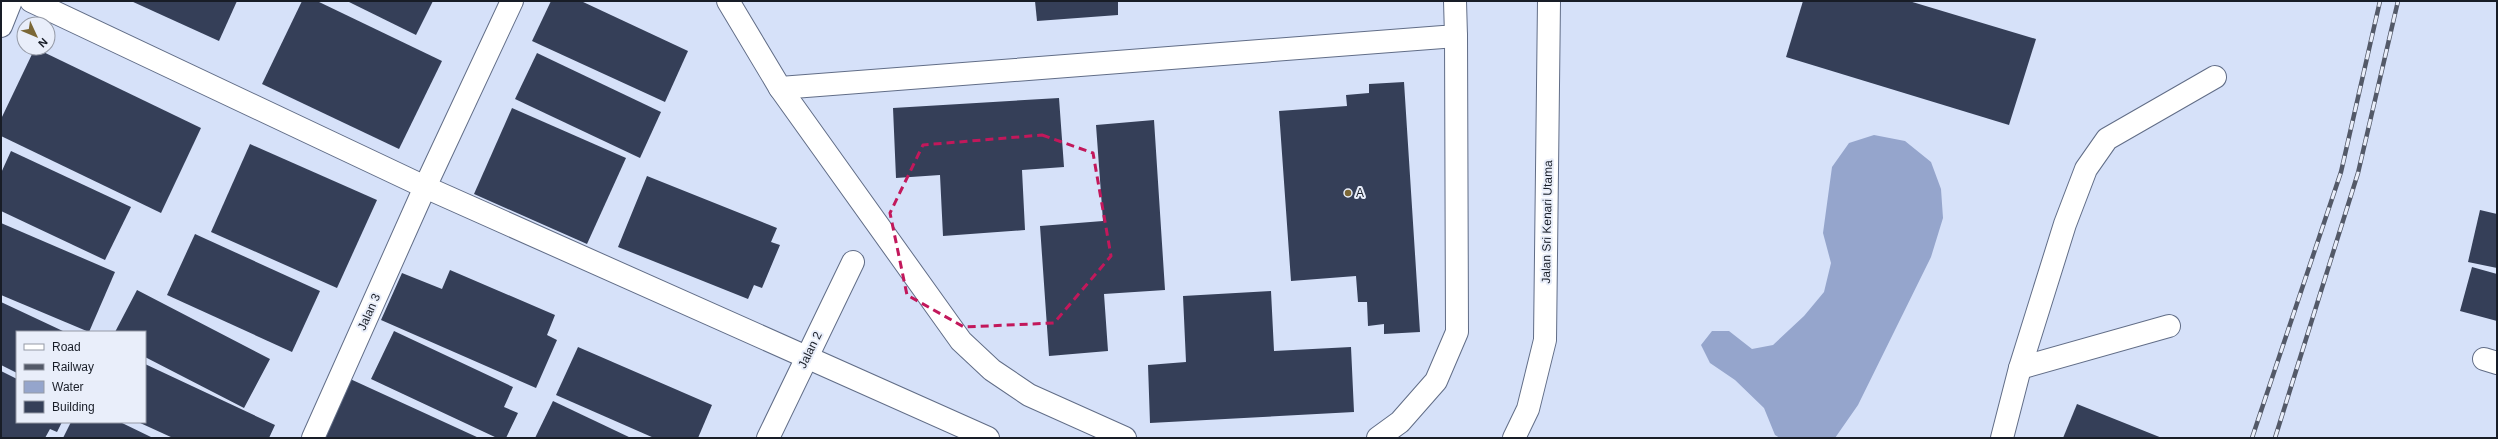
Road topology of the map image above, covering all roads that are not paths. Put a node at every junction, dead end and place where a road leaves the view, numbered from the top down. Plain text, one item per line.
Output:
1 (12, 1) edge
2 (31, 1) edge
3 (512, 1) edge
4 (728, 1) edge
5 (1455, 1) edge
6 (1548, 1) edge
7 (1, 26) edge
8 (1456, 36) junction
9 (2215, 77) dead end
10 (780, 88) junction
11 (424, 187) junction
12 (853, 262) dead end
13 (2169, 326) dead end
14 (806, 357) junction
15 (2020, 368) junction
16 (313, 438) edge
17 (768, 438) edge
18 (988, 438) edge
19 (1125, 438) edge
20 (1378, 438) edge
21 (1514, 438) edge
22 (2002, 438) edge

1 - 7 street
2 - 11 street
3 - 11 street, Jalan 3
4 - 10 street
5 - 8 street
6 - 21 street, Jalan Sri Kenari Utama
8 - 10 street
8 - 20 street
9 - 15 street
10 - 19 street
11 - 14 street
11 - 16 street, Jalan 3
12 - 14 street, Jalan 2
13 - 15 street
14 - 17 street, Jalan 2
14 - 18 street
15 - 22 street

